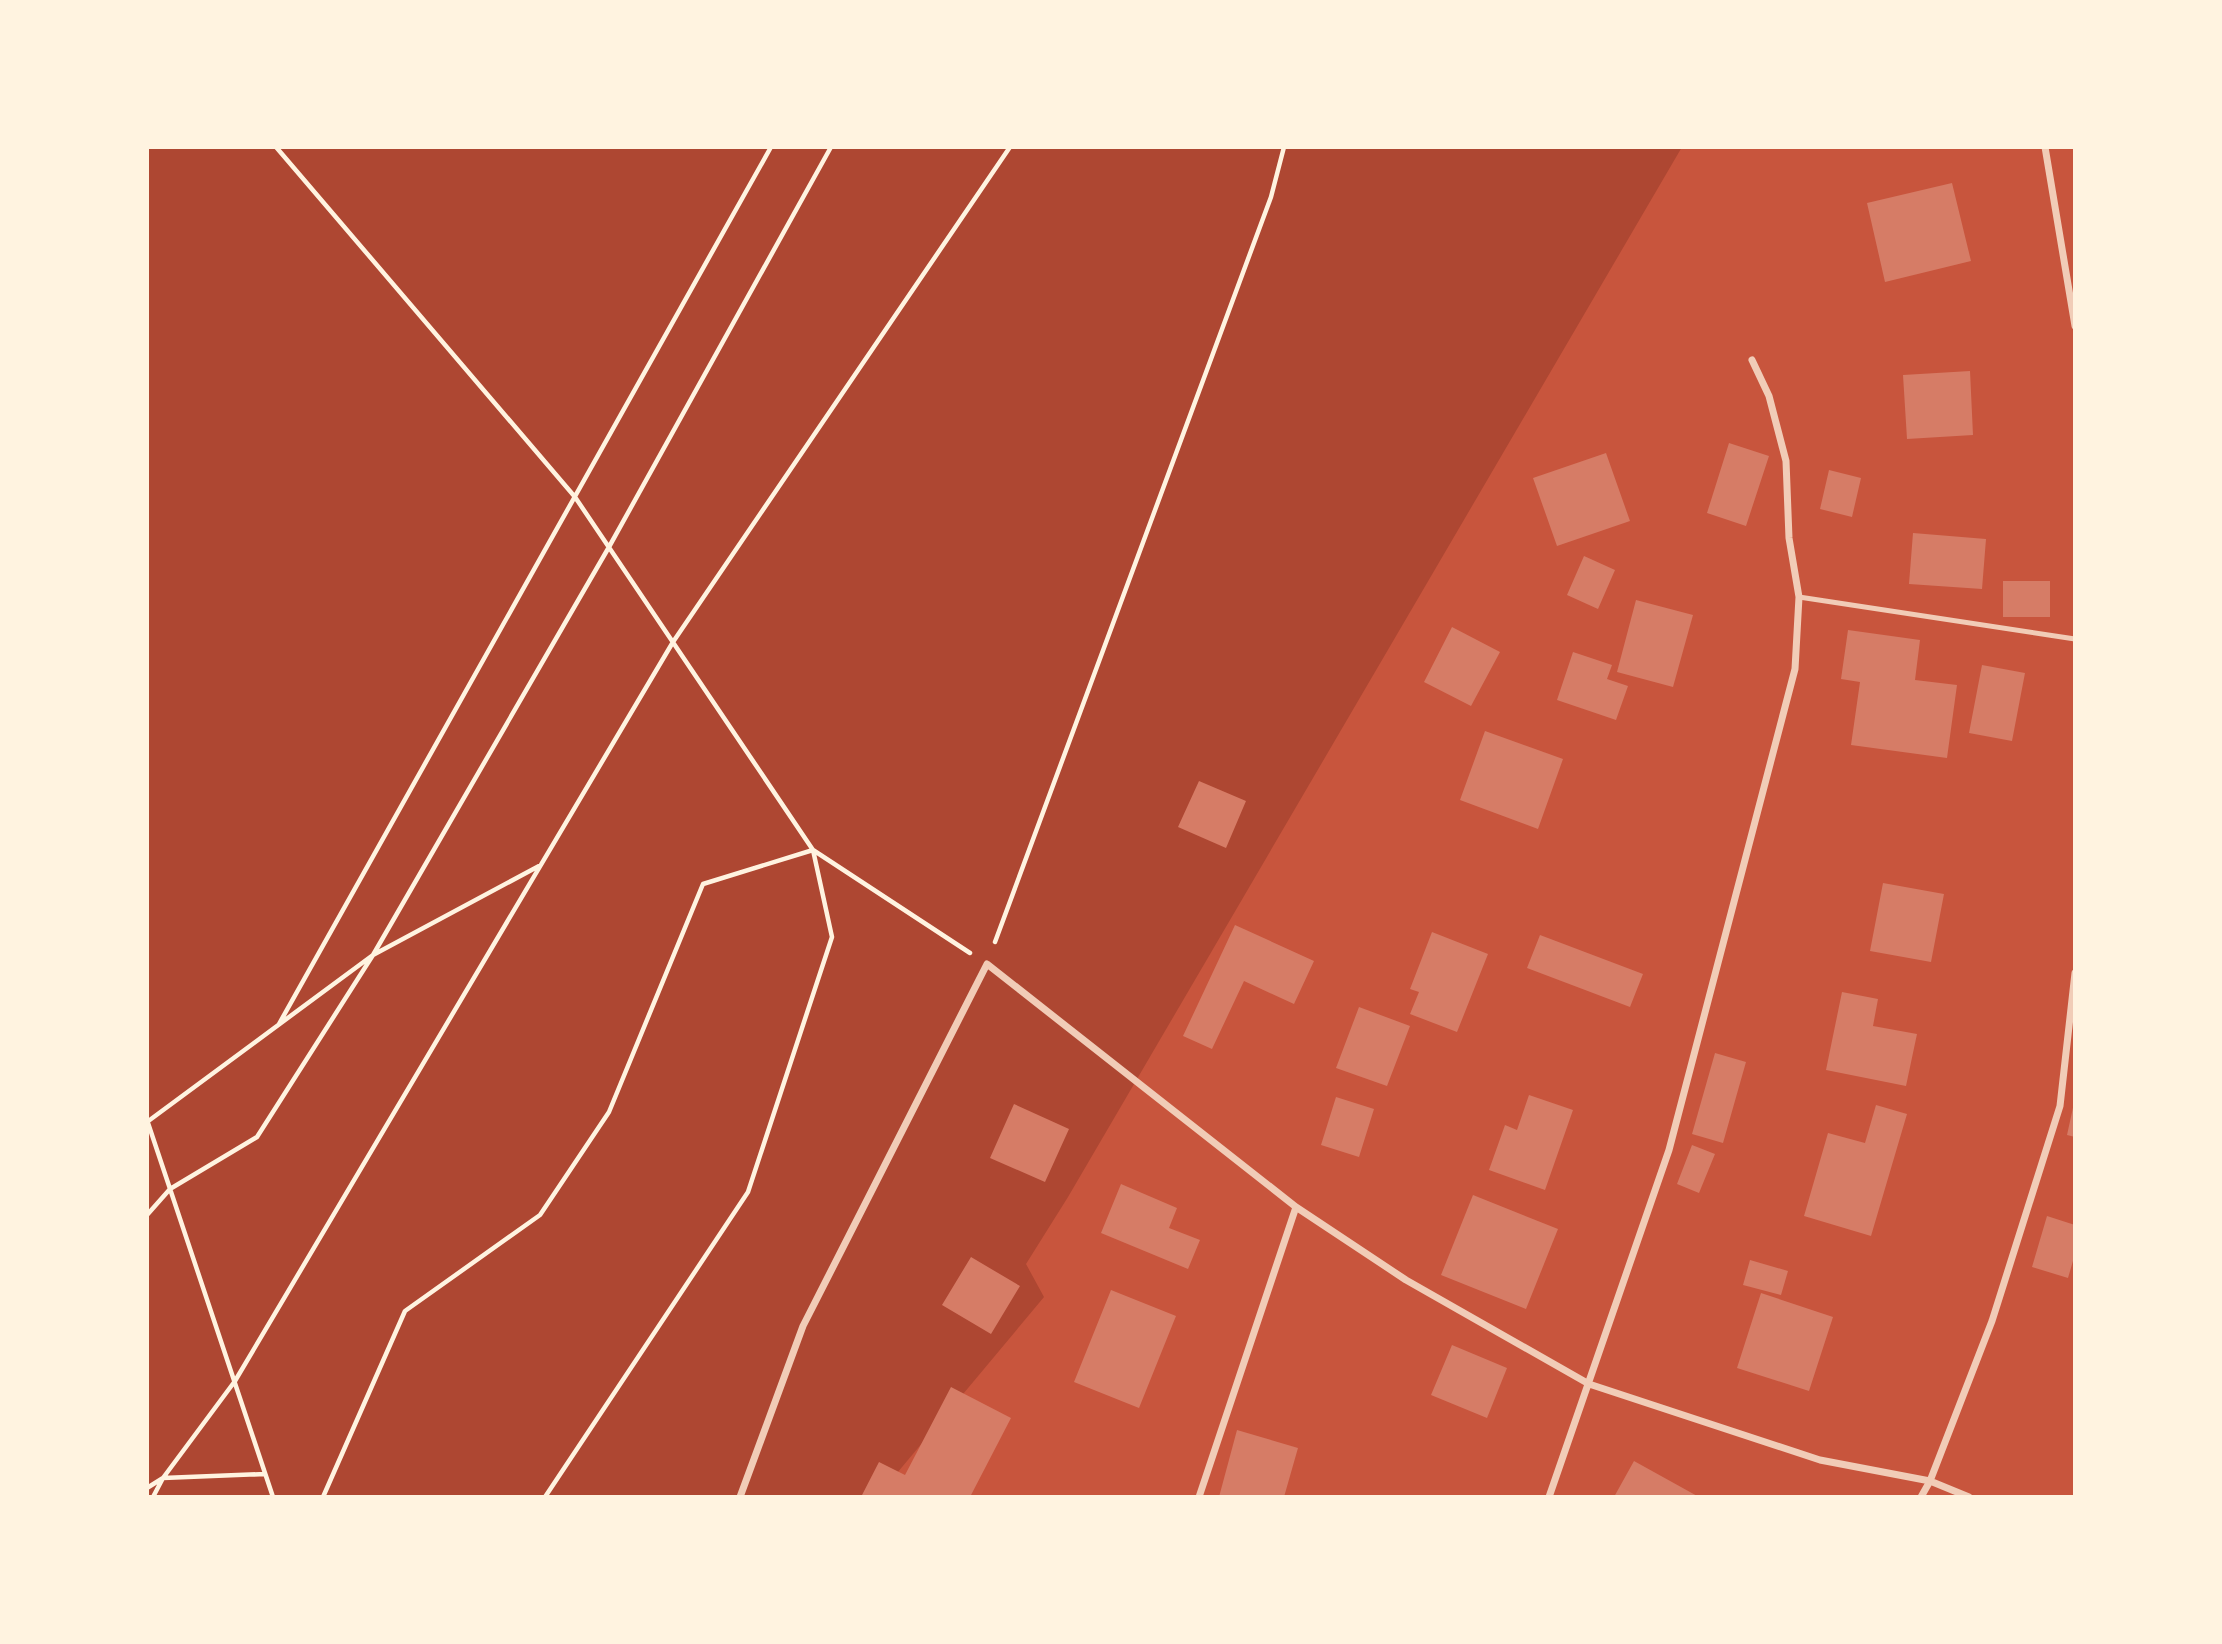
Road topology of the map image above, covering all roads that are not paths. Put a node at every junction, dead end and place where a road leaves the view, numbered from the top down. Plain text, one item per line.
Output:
1 (2045, 147) edge
2 (2075, 326) edge
3 (1752, 360) dead end
4 (1799, 597) junction
5 (2075, 639) edge
6 (2075, 973) edge
7 (1296, 1207) junction
8 (1589, 1384) junction
9 (1930, 1480) junction
10 (740, 1497) edge
11 (1199, 1497) edge
12 (1549, 1497) edge
13 (1921, 1497) edge
14 (1969, 1497) edge

1 - 2 street
3 - 4 street
4 - 5 lane
4 - 8 street
6 - 9 street
7 - 8 street
7 - 10 street
7 - 11 street
8 - 9 street
8 - 12 street
9 - 13 street
9 - 14 street

